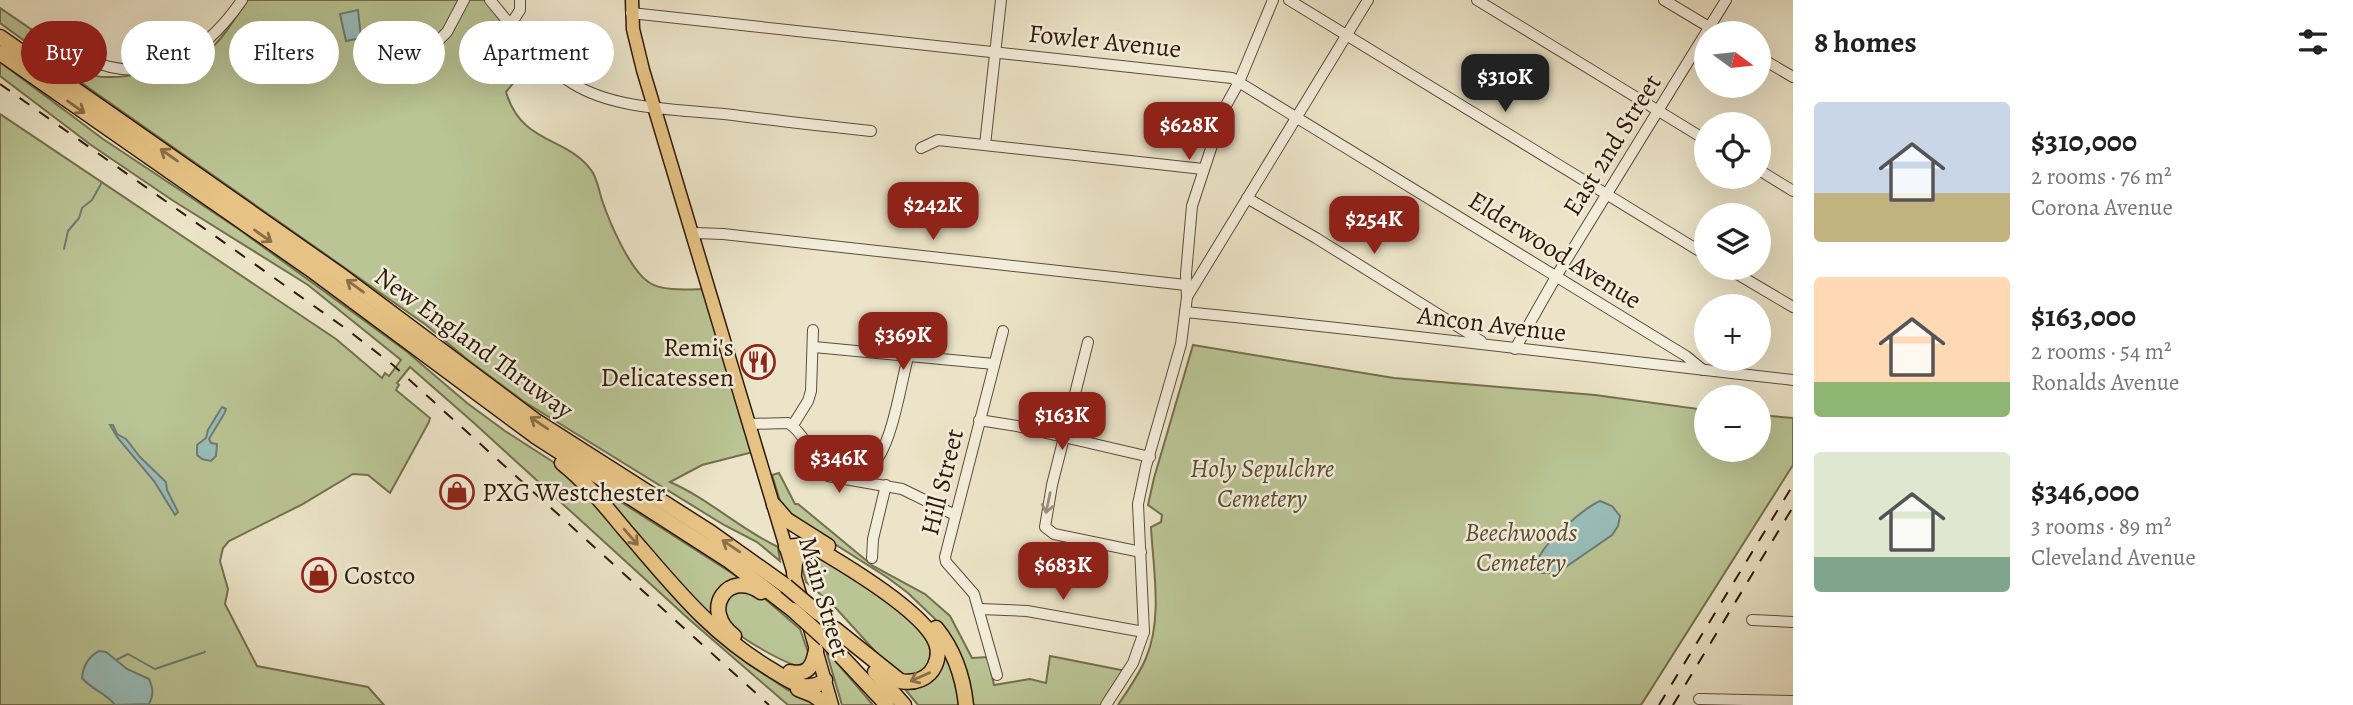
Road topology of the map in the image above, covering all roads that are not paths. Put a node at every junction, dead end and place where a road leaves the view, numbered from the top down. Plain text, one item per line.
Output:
1 (243, 0) edge
2 (464, 0) edge
3 (490, 0) edge
4 (520, 0) edge
5 (1001, 0) edge
6 (1273, 0) edge
7 (1289, 0) edge
8 (1368, 0) edge
9 (1477, 0) edge
10 (1664, 0) edge
11 (1726, 0) edge
12 (631, 7) edge
13 (508, 21) edge
14 (513, 21) edge
15 (1699, 21) edge
16 (1718, 21) edge
17 (445, 34) edge
18 (1347, 35) junction
19 (0, 37) edge
20 (995, 51) junction
21 (0, 53) edge
22 (1694, 59) edge
23 (1771, 64) edge
24 (107, 67) edge
25 (1793, 77) edge
26 (1239, 82) junction
27 (574, 84) edge
28 (654, 107) junction
29 (1658, 111) junction
30 (1296, 117) junction
31 (871, 131) dead end
32 (1694, 133) edge
33 (985, 145) junction
34 (921, 148) dead end
35 (1203, 169) junction
36 (1771, 177) edge
37 (1793, 191) edge
38 (1606, 195) junction
39 (1247, 198) junction
40 (693, 236) junction
41 (1694, 248) edge
42 (1557, 275) junction
43 (1747, 280) edge
44 (1186, 285) junction
45 (1187, 297) junction
46 (1793, 307) edge
47 (1185, 312) junction
48 (813, 330) dead end
49 (1003, 331) dead end
50 (405, 332) junction
51 (1088, 342) dead end
52 (1484, 344) junction
53 (814, 347) junction
54 (1515, 349) junction
55 (908, 357) junction
56 (439, 358) junction
57 (1694, 363) edge
58 (994, 364) junction
59 (1694, 369) edge
60 (1712, 371) edge
61 (1793, 380) edge
62 (472, 392) junction
63 (979, 420) junction
64 (749, 424) junction
65 (793, 425) junction
66 (1063, 437) junction
67 (1150, 457) junction
68 (872, 464) junction
69 (838, 479) junction
70 (874, 483) junction
71 (886, 485) junction
72 (774, 505) junction
73 (954, 515) junction
74 (785, 543) junction
75 (820, 546) junction
76 (1141, 552) junction
77 (872, 558) dead end
78 (790, 580) junction
79 (791, 608) junction
80 (980, 609) junction
81 (1752, 620) dead end
82 (1793, 622) edge
83 (1144, 632) junction
84 (826, 640) junction
85 (759, 663) junction
86 (790, 672) junction
87 (997, 675) dead end
88 (825, 680) junction
89 (1699, 699) dead end
90 (1793, 701) edge
91 (830, 705) edge
92 (887, 705) edge
93 (904, 705) edge
94 (966, 705) edge
95 (1106, 705) edge

1 - 24 street
2 - 17 street
3 - 13 street
4 - 14 street
5 - 20 street
6 - 26 street
7 - 18 street
8 - 18 street
9 - 29 street
10 - 15 street
11 - 16 street, East 2nd Street
12 - 20 street, Fowler Avenue
12 - 28 main road, Main Street
18 - 30 street
18 - 38 street
50 -> 19 highway, New England Thruway
20 - 26 street, Fowler Avenue
20 - 33 street
21 -> 50 highway, New England Thruway
22 - 29 street, East 2nd Street
23 - 25 street
26 - 30 street, Elderwood Avenue
26 - 35 street
27 - 28 street
28 - 31 street
28 - 40 main road, Main Street
29 - 32 street
29 - 38 street, East 2nd Street
30 - 39 street
30 - 42 street, Elderwood Avenue
33 - 34 street
33 - 35 street
35 - 44 street
36 - 37 street
38 - 41 street
38 - 42 street, East 2nd Street
39 - 45 street
39 - 52 street
40 - 44 street
40 - 64 main road, Main Street
42 - 54 street, East 2nd Street
42 - 57 street, Elderwood Avenue
43 - 46 street
44 - 45 street
45 - 47 street
47 - 52 street, Ancon Avenue
47 - 67 street
48 - 53 street
49 - 58 street, Hill Street
50 - 56 highway, New England Thruway
51 - 66 street
52 - 54 street, Ancon Avenue
53 - 55 street
53 - 65 street
54 - 59 street, Ancon Avenue
55 - 58 street
55 - 68 street
56 - 62 highway, New England Thruway
78 -> 56 highway, New England Thruway
58 - 63 street, Hill Street
60 - 61 street, Ancon Avenue
62 - 79 highway, New England Thruway
62 -> 85 highway
63 - 66 street
63 - 73 street, Hill Street
64 - 65 street
64 - 72 main road, Main Street
65 - 69 street
66 - 67 street
66 -> 76 street
67 - 76 street
68 - 69 street
68 - 70 street
69 - 70 street
70 - 71 street
71 - 73 street
71 - 77 street
72 - 74 main road, Main Street
72 - 75 highway
73 - 80 street, Hill Street
74 - 75 highway
74 - 78 main road, Main Street
75 - 78 highway
75 -> 84 highway
75 - 94 highway
76 - 83 street
78 - 84 main road, Main Street
78 - 84 highway, New England Thruway, bridge
79 - 84 highway, New England Thruway, bridge
79 - 86 highway
80 - 83 street
80 - 87 street, Hill Street
81 - 82 street
83 - 95 street
84 - 86 highway
84 - 88 main road, Main Street
84 - 92 highway, New England Thruway
84 - 93 highway, New England Thruway
85 - 88 highway
85 - 91 highway
86 - 88 highway
88 - 91 main road, Main Street
89 - 90 street

